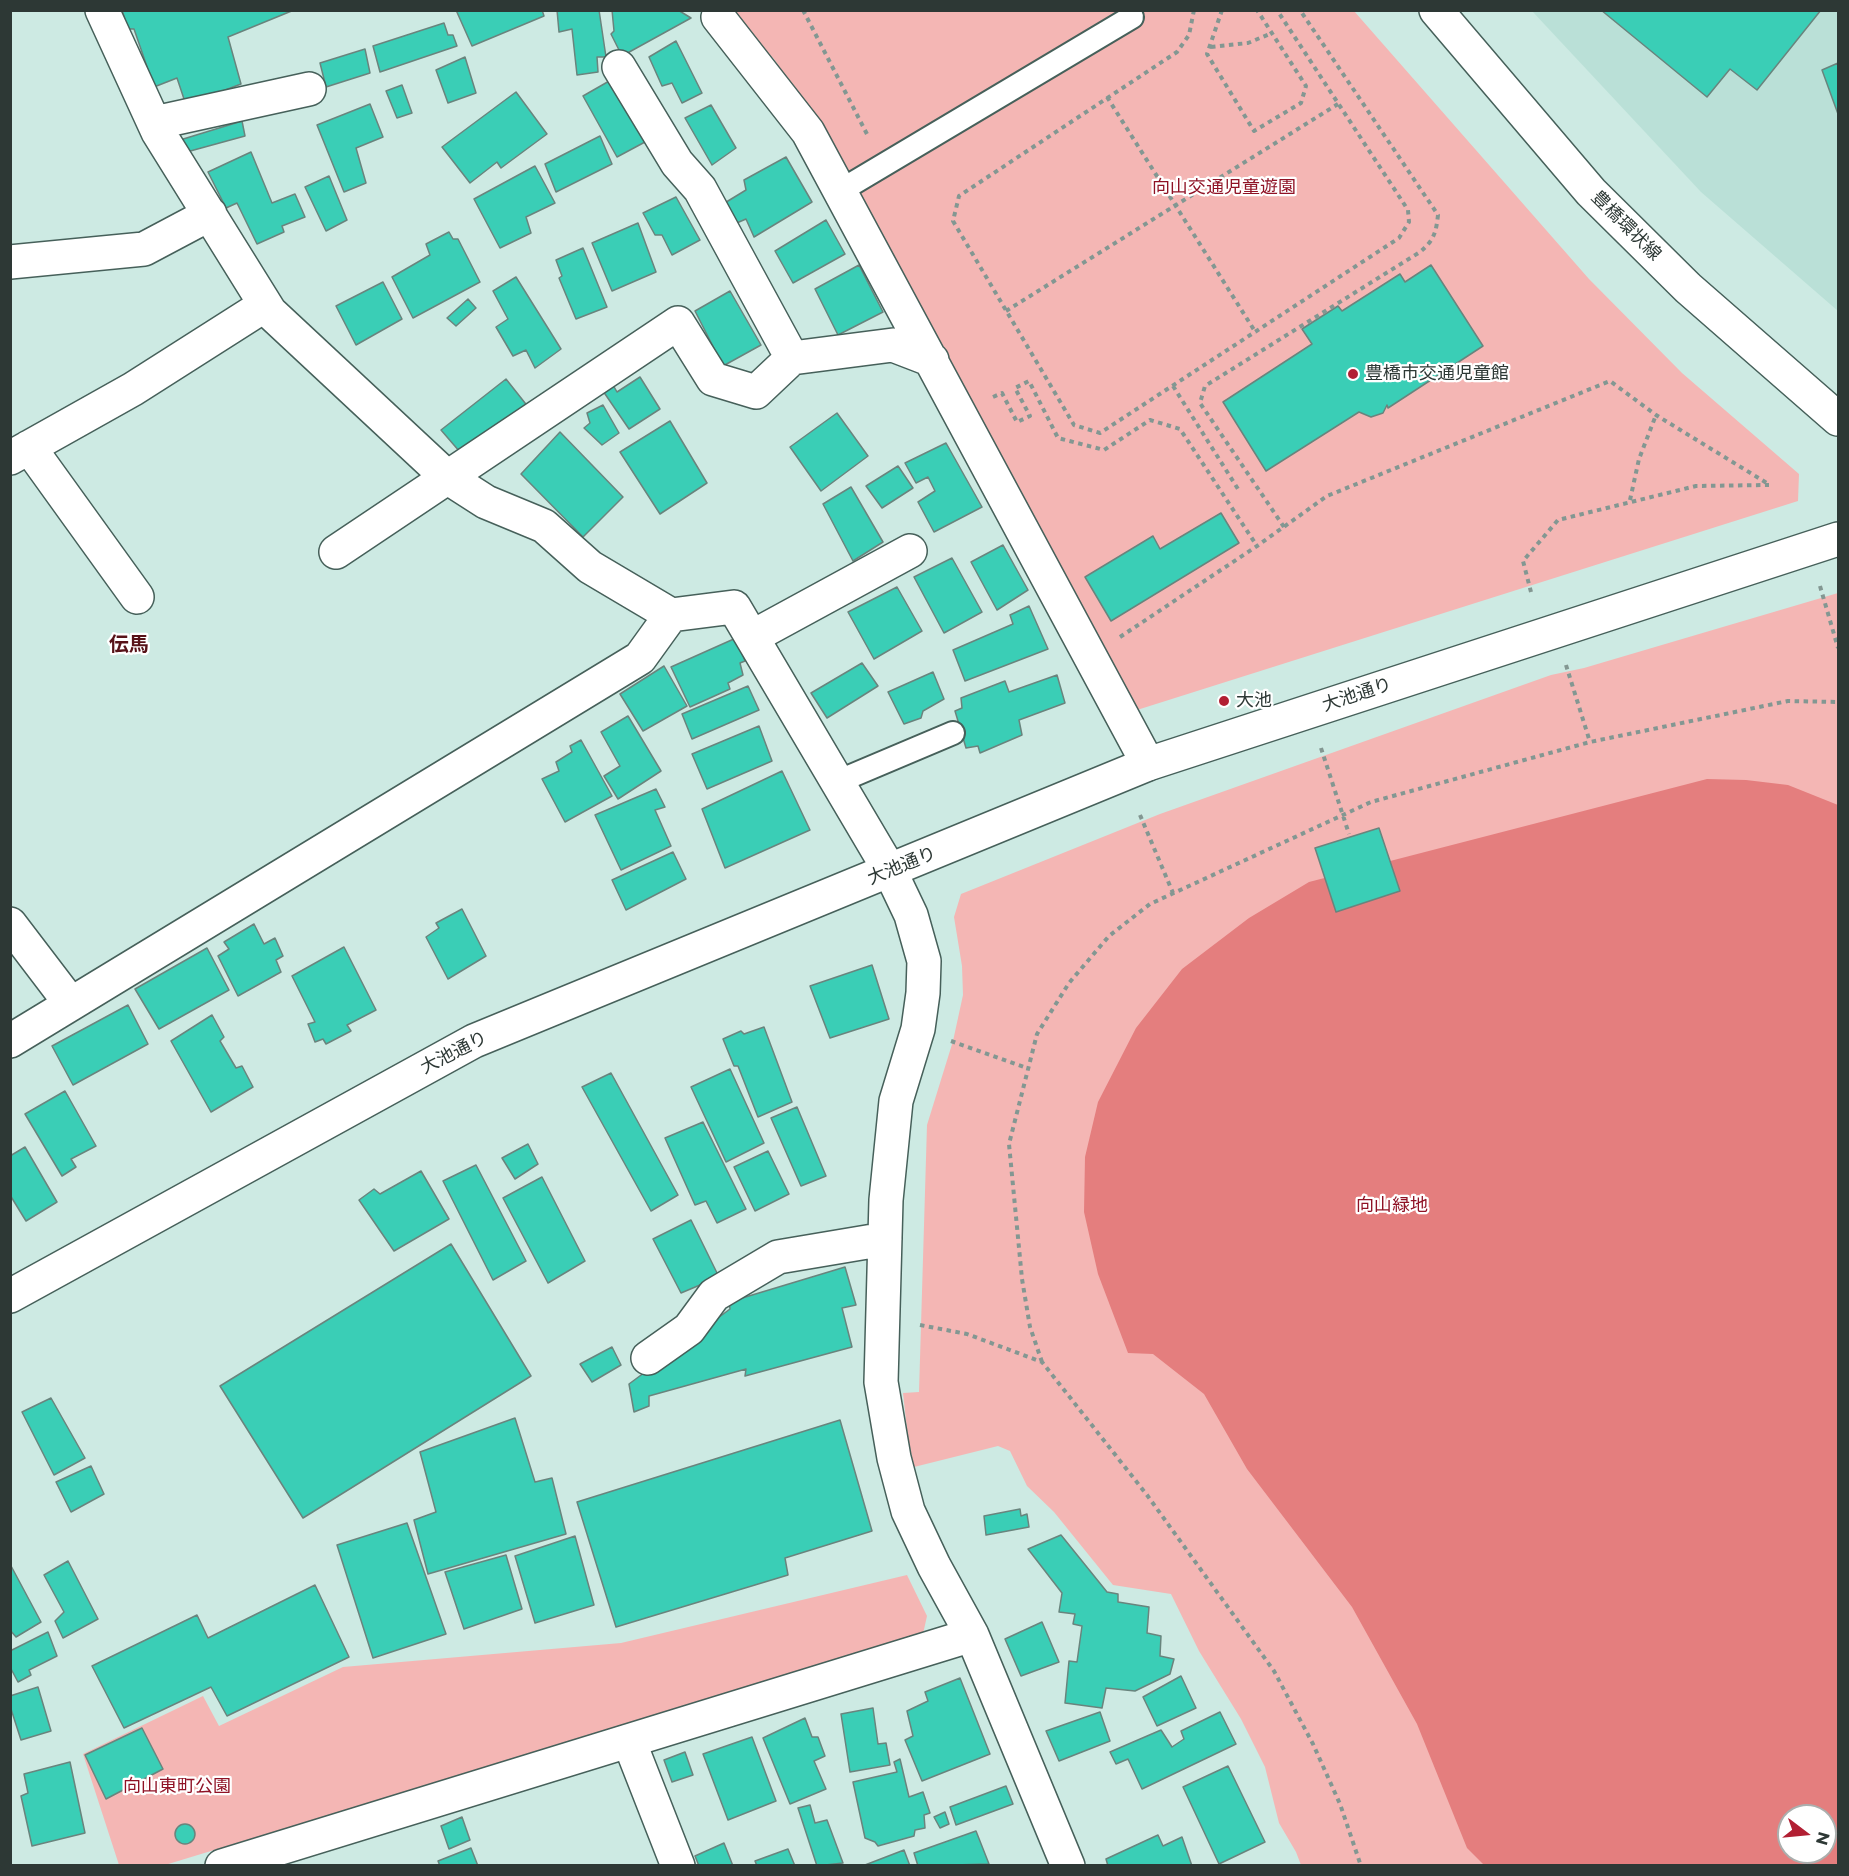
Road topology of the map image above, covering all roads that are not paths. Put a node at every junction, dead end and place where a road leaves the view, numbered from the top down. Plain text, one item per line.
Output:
1 (102, 10) edge
2 (1443, 13) edge
3 (718, 17) dead end
4 (1132, 17) dead end
5 (619, 67) dead end
6 (309, 89) dead end
7 (154, 123) junction
8 (840, 191) junction
9 (210, 214) junction
10 (10, 262) edge
11 (266, 305) junction
12 (792, 357) junction
13 (932, 360) junction
14 (1839, 419) edge
15 (20, 453) edge
16 (447, 477) junction
17 (1839, 539) edge
18 (910, 551) dead end
19 (336, 552) dead end
20 (137, 597) dead end
21 (671, 615) junction
22 (752, 637) junction
23 (953, 733) dead end
24 (1148, 764) junction
25 (837, 782) junction
26 (890, 871) junction
27 (10, 924) edge
28 (71, 1004) junction
29 (10, 1041) edge
30 (885, 1239) junction
31 (10, 1296) edge
32 (648, 1358) dead end
33 (972, 1635) junction
34 (628, 1742) junction
35 (226, 1865) edge
36 (678, 1866) edge
37 (1068, 1866) edge

1 - 7 street
2 - 14 street, 豊橋環状線
3 - 8 street
4 - 8 lane
5 - 12 street
6 - 7 street
7 - 9 street
8 - 13 street
9 - 10 street
9 - 11 street
11 - 15 street
11 - 16 street
12 - 13 street
12 - 16 street
13 - 24 street
15 - 20 street
16 - 19 street
16 - 21 street
17 - 24 street, 大池通り
18 - 22 street
21 - 22 street
21 - 28 street
22 - 25 street
23 - 25 lane
24 - 26 street, 大池通り
25 - 26 street
26 - 30 street
26 - 31 street, 大池通り
27 - 28 street
28 - 29 street
30 - 32 street
30 - 33 street
33 - 34 street
33 - 37 street
34 - 35 street
34 - 36 street

